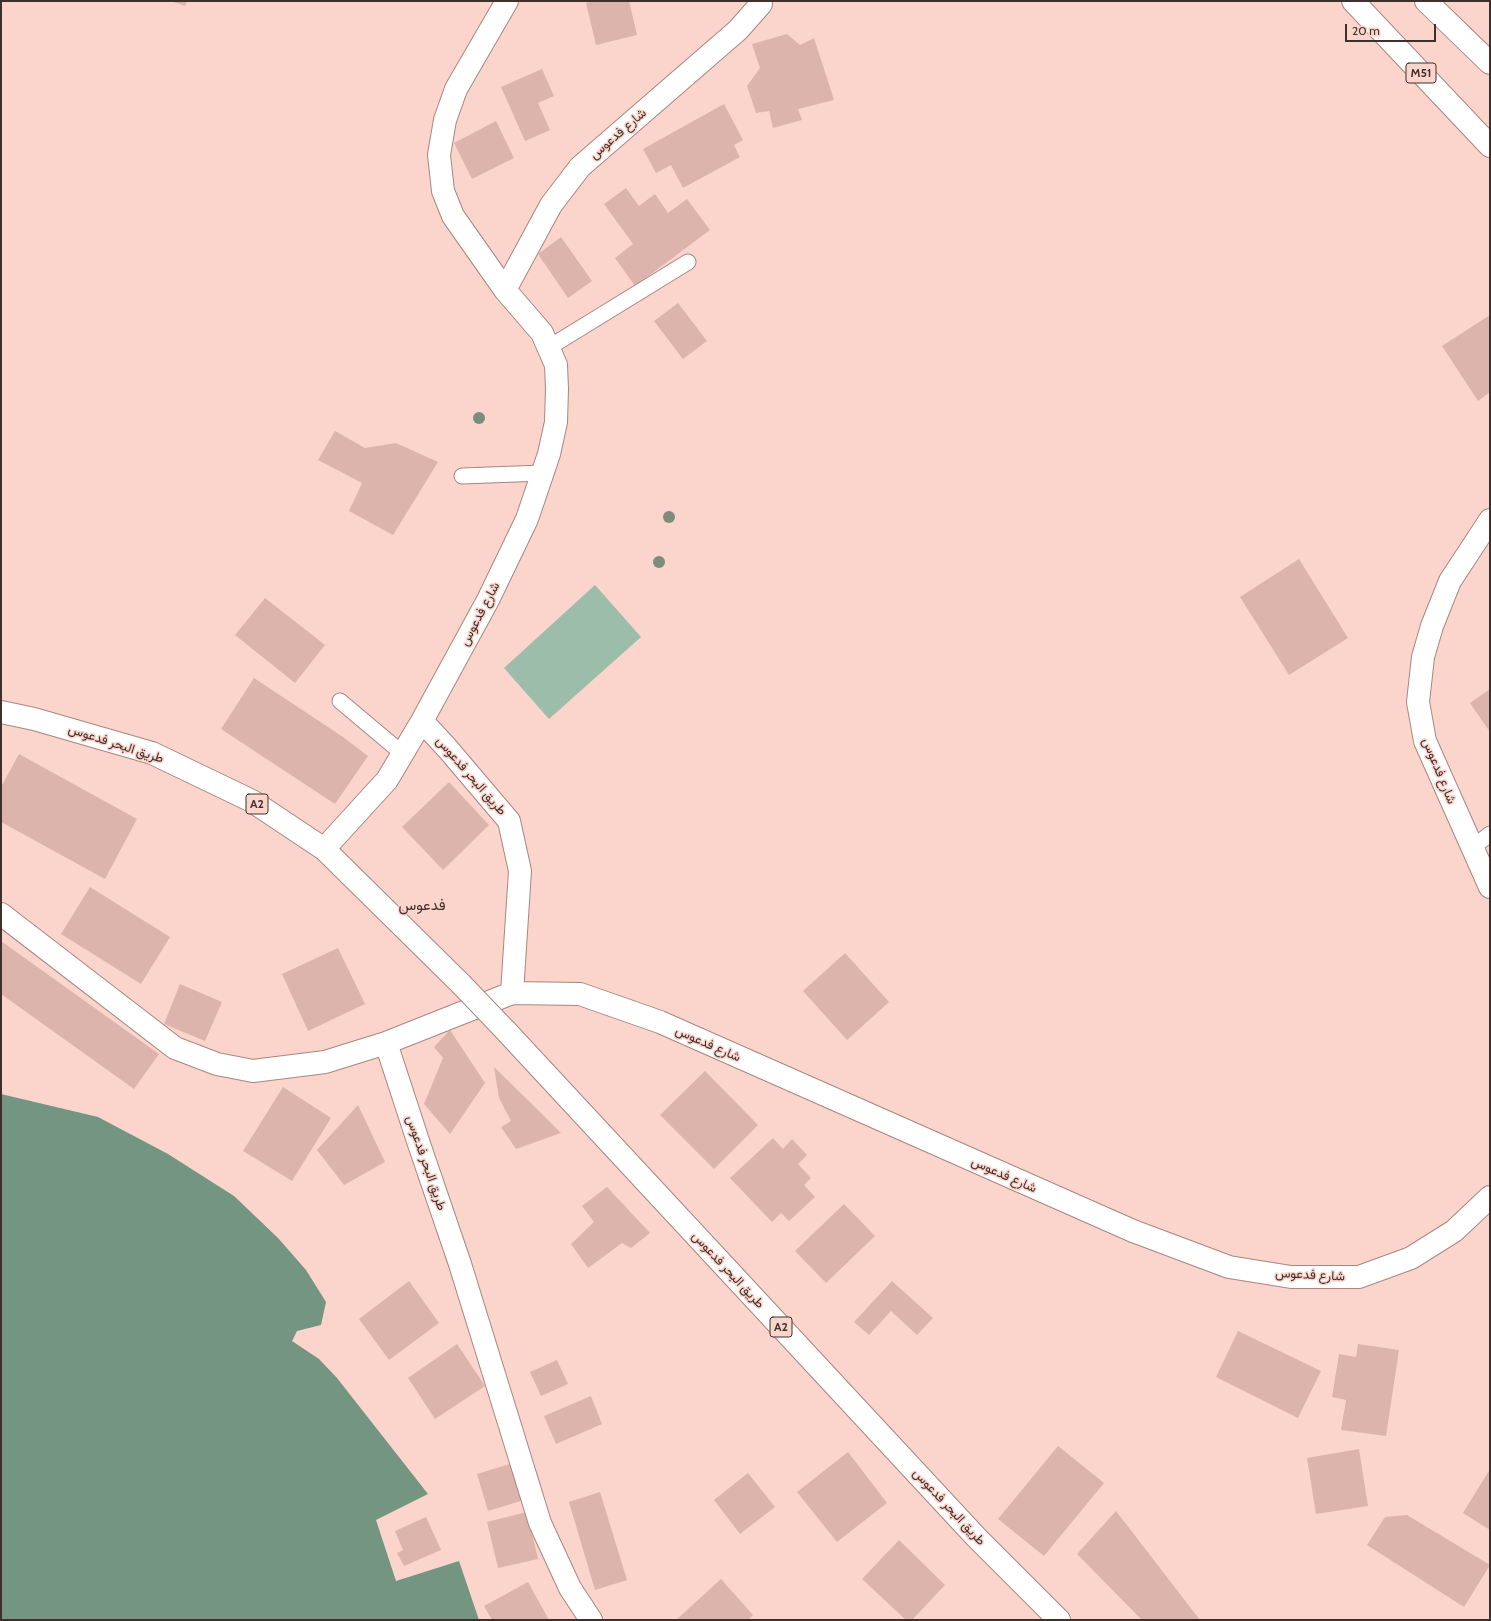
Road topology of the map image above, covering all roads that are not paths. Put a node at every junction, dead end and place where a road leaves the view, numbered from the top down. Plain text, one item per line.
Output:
1 (507, 1) edge
2 (1353, 1) edge
3 (1426, 1) edge
4 (761, 4) dead end
5 (1490, 63) edge
6 (1490, 146) edge
7 (688, 262) dead end
8 (505, 290) junction
9 (548, 348) junction
10 (543, 473) junction
11 (462, 476) dead end
12 (1490, 520) edge
13 (340, 701) dead end
14 (1, 712) edge
15 (422, 721) junction
16 (403, 754) junction
17 (1490, 834) edge
18 (1472, 848) junction
19 (324, 849) junction
20 (1490, 887) edge
21 (1, 914) edge
22 (512, 993) junction
23 (386, 1043) junction
24 (1490, 1196) edge
25 (591, 1620) edge
26 (1059, 1620) edge

1 - 8 main road, شارع فدعوس
2 - 6 main road, M51
3 - 5 main road
4 - 8 main road, شارع فدعوس
7 - 9 lane
8 - 9 main road, شارع فدعوس
9 - 10 main road, شارع فدعوس
10 - 11 lane
10 - 15 main road, شارع فدعوس
12 - 18 main road, شارع فدعوس
13 - 16 lane
14 - 19 main road, طريق البحر فدعوس / A2
15 - 16 main road, شارع فدعوس
15 - 22 main road, طريق البحر فدعوس
16 - 19 main road, شارع فدعوس
17 - 18 lane
18 - 20 main road, شارع فدعوس
19 - 26 main road, طريق البحر فدعوس / A2, bridge
21 - 23 main road
22 - 23 main road
22 - 24 main road, شارع فدعوس
23 - 25 main road, طريق البحر فدعوس

